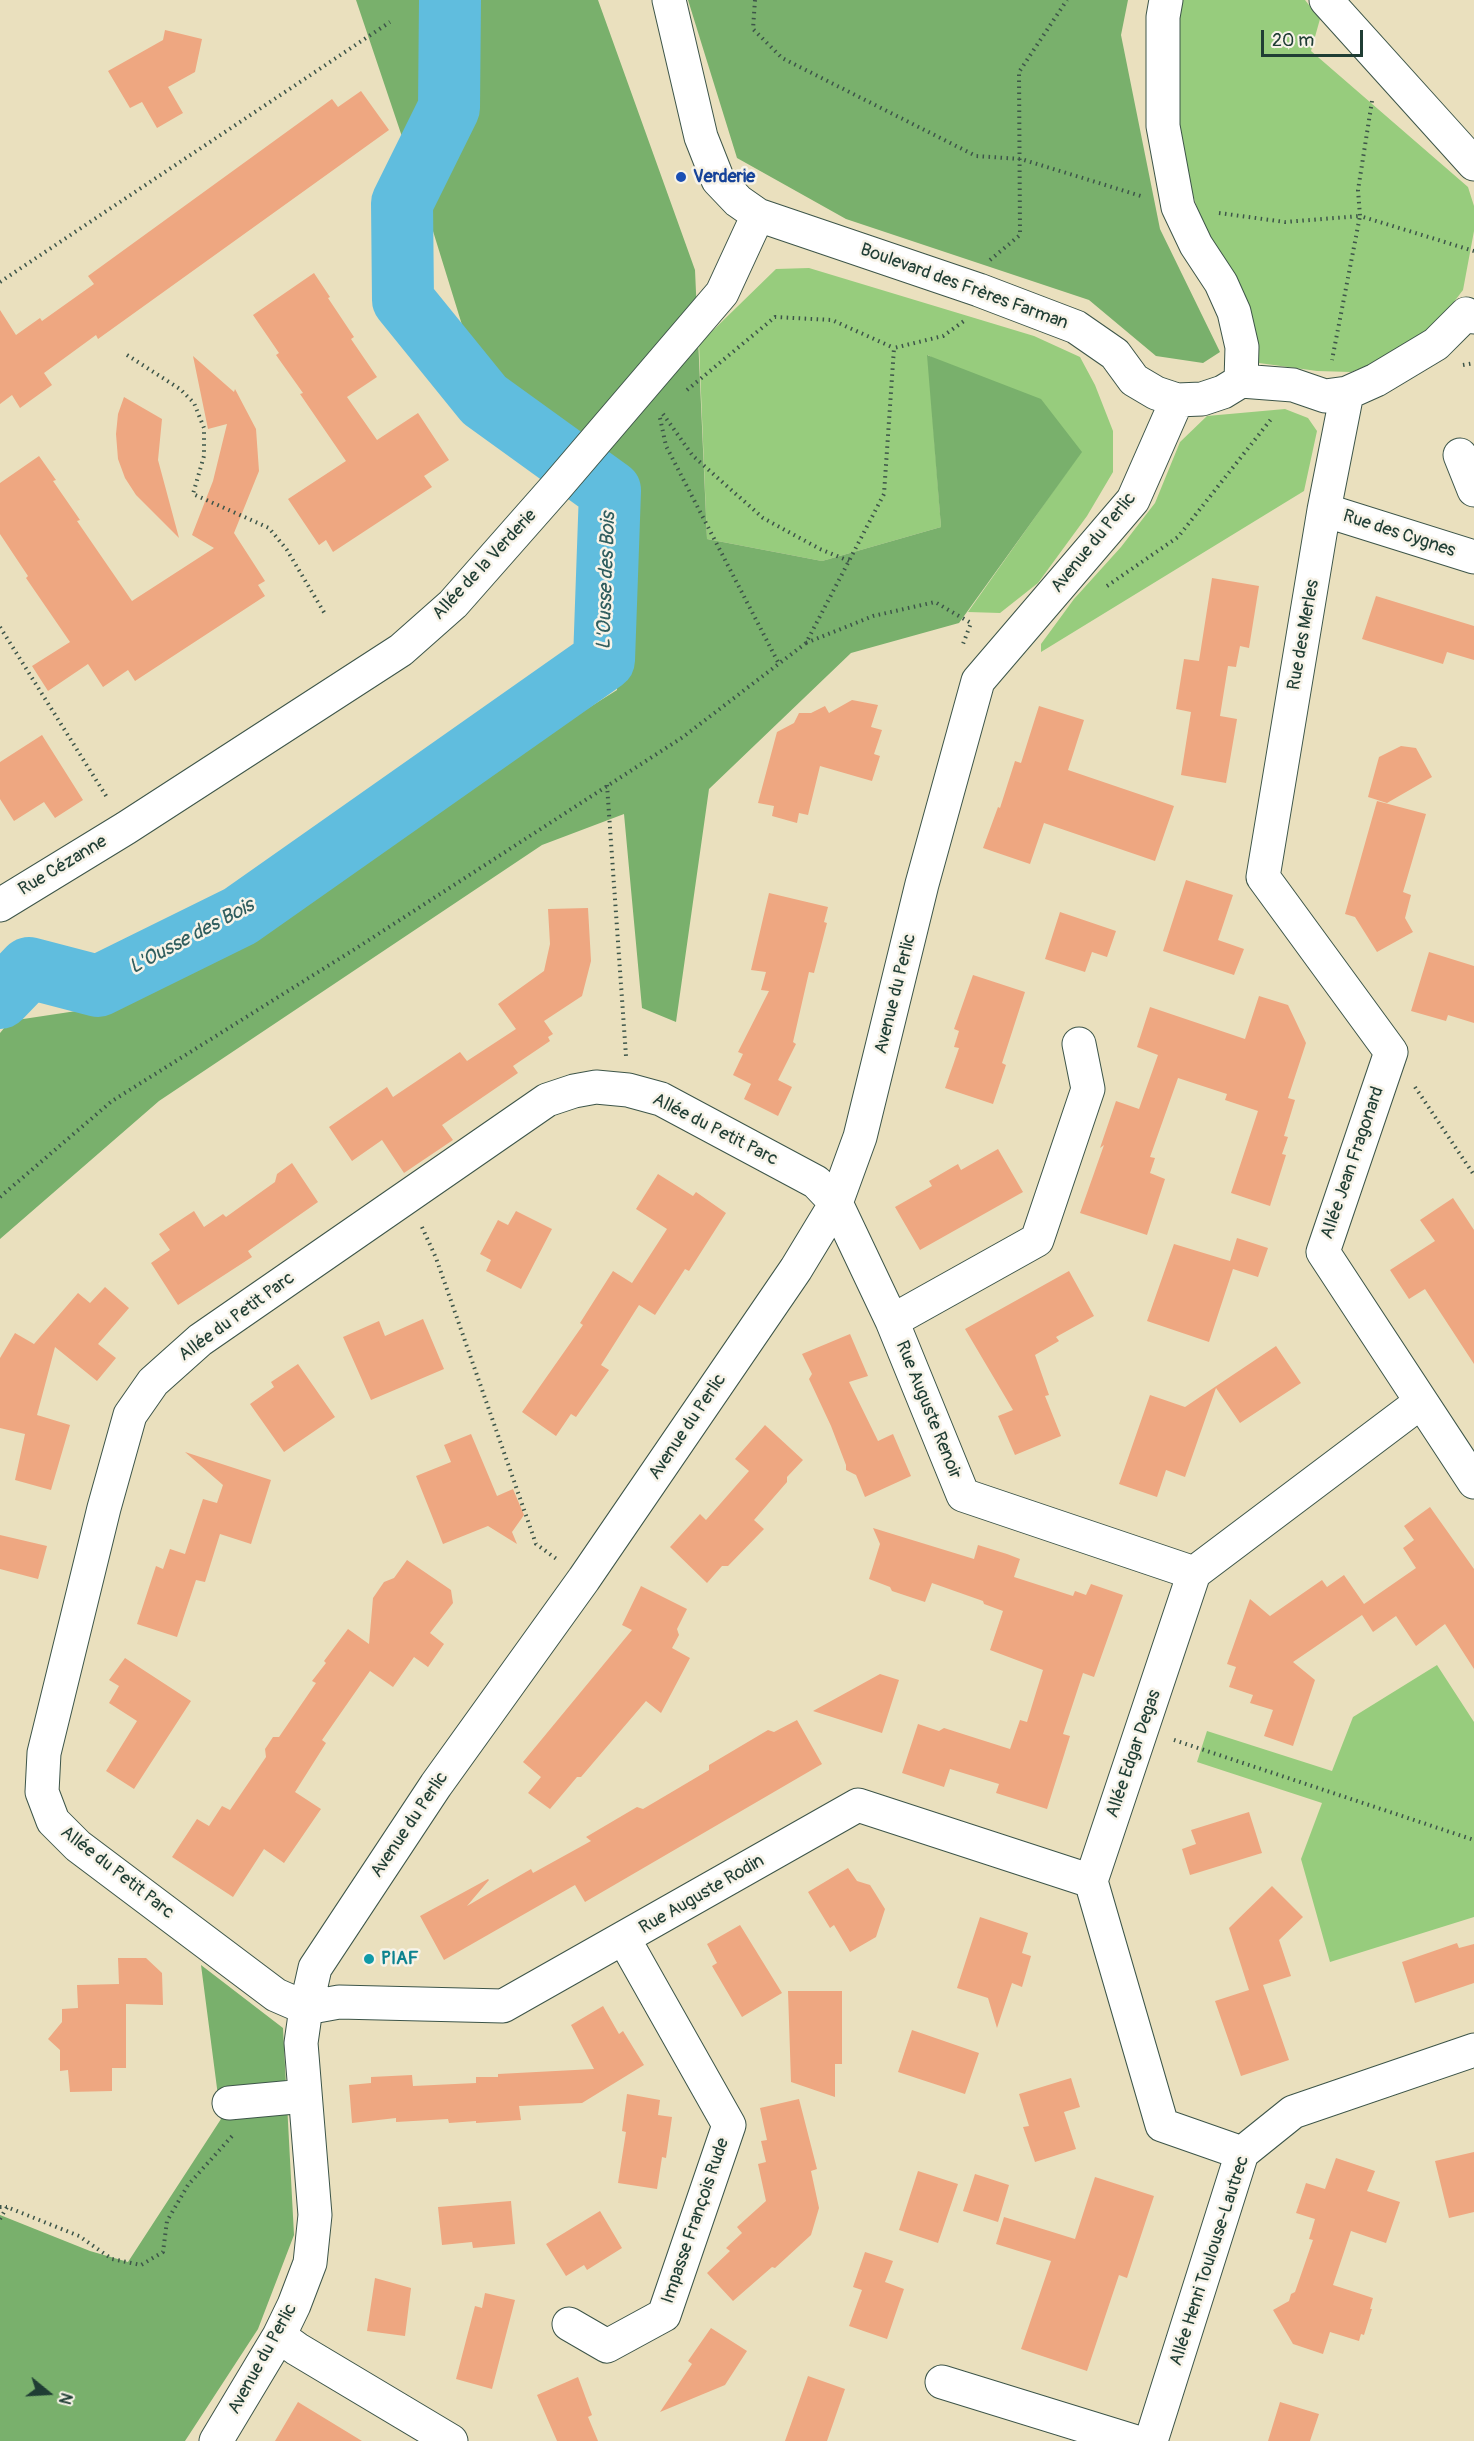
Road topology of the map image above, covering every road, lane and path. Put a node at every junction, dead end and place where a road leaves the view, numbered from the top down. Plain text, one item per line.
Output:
1 (669, 0) edge
2 (755, 0) edge
3 (1068, 0) edge
4 (1166, 0) edge
5 (1326, 0) edge
6 (390, 22) dead end
7 (1379, 59) junction
8 (1021, 159) junction
9 (1474, 164) edge
10 (1178, 207) junction
11 (758, 215) junction
12 (1360, 216) junction
13 (1474, 251) edge
14 (0, 282) edge
15 (979, 290) junction
16 (1471, 309) edge
17 (894, 348) junction
18 (127, 355) dead end
19 (1474, 363) edge
20 (1451, 367) dead end
21 (1241, 381) junction
22 (1336, 395) junction
23 (678, 397) dead end
24 (1177, 400) junction
25 (1277, 412) dead end
26 (1460, 455) dead end
27 (1474, 490) edge
28 (1324, 510) junction
29 (1474, 558) edge
30 (849, 561) junction
31 (1100, 590) dead end
32 (325, 614) dead end
33 (0, 627) edge
34 (806, 643) junction
35 (779, 664) junction
36 (978, 681) junction
37 (607, 785) junction
38 (126, 828) junction
39 (0, 904) edge
40 (1079, 1044) dead end
41 (1390, 1052) junction
42 (628, 1090) junction
43 (1474, 1175) edge
44 (0, 1197) edge
45 (836, 1203) junction
46 (427, 1235) dead end
47 (892, 1321) junction
48 (1420, 1402) junction
49 (1474, 1482) edge
50 (1194, 1573) junction
51 (584, 1579) junction
52 (1142, 1729) junction
53 (1474, 1840) edge
54 (1091, 1881) junction
55 (624, 1939) junction
56 (306, 2008) junction
57 (1474, 2050) edge
58 (305, 2096) junction
59 (241, 2102) joint
60 (1242, 2153) junction
61 (0, 2206) edge
62 (7, 2207) junction
63 (0, 2219) edge
64 (569, 2324) dead end
65 (279, 2336) junction
66 (942, 2382) dead end
67 (431, 2436) edge
68 (216, 2441) edge
69 (1133, 2441) edge
70 (1151, 2441) edge

1 - 11 street, Boulevard des Frères Farman
2 - 8 path
3 - 8 path
4 - 10 street
5 - 7 street
6 - 14 path
7 - 9 street
7 - 12 path
8 - 10 path
8 - 15 path
10 - 12 path
10 - 21 street
11 - 15 street, Boulevard des Frères Farman
11 - 38 street, Allée de la Verderie
12 - 13 path
12 - 22 path
15 - 17 path
15 - 24 street, Boulevard des Frères Farman
16 - 22 street
17 - 23 path
17 - 30 path
18 - 32 path
19 - 20 path
21 - 22 street
21 - 24 street, Boulevard des Frères Farman
22 - 28 street, Rue des Merles
24 - 36 street, Avenue du Perlic
25 - 31 path
26 - 27 street
28 - 29 street, Rue des Cygnes
28 - 41 street, Rue des Merles
30 - 34 path
30 - 35 path
33 - 38 path
34 - 35 path
34 - 36 path
35 - 37 path
36 - 45 street, Avenue du Perlic
37 - 42 path
37 - 44 path
38 - 39 street, Rue Cézanne
40 - 47 street
41 - 43 path
41 - 48 street, Allée Jean Fragonard
42 - 45 street, Allée du Petit Parc
42 - 56 street, Allée du Petit Parc
45 - 47 street, Rue Auguste Renoir
45 - 51 street, Avenue du Perlic
46 - 51 path
47 - 50 street, Rue Auguste Renoir
48 - 49 street, Allée Jean Fragonard
48 - 50 street
50 - 52 street, Allée Edgar Degas
51 - 56 street, Avenue du Perlic
52 - 53 path
52 - 54 street, Allée Edgar Degas
54 - 55 street, Rue Auguste Rodin
54 - 60 street
55 - 56 street, Rue Auguste Rodin
55 - 64 street, Impasse François Rude
56 - 58 street, Avenue du Perlic
57 - 60 street, Allée Henri Toulouse-Lautrec
58 - 59 street
58 - 65 street, Avenue du Perlic
59 - 62 path
60 - 70 street, Allée Henri Toulouse-Lautrec
61 - 62 path
62 - 63 path
65 - 67 street
65 - 68 street, Avenue du Perlic
66 - 69 street

